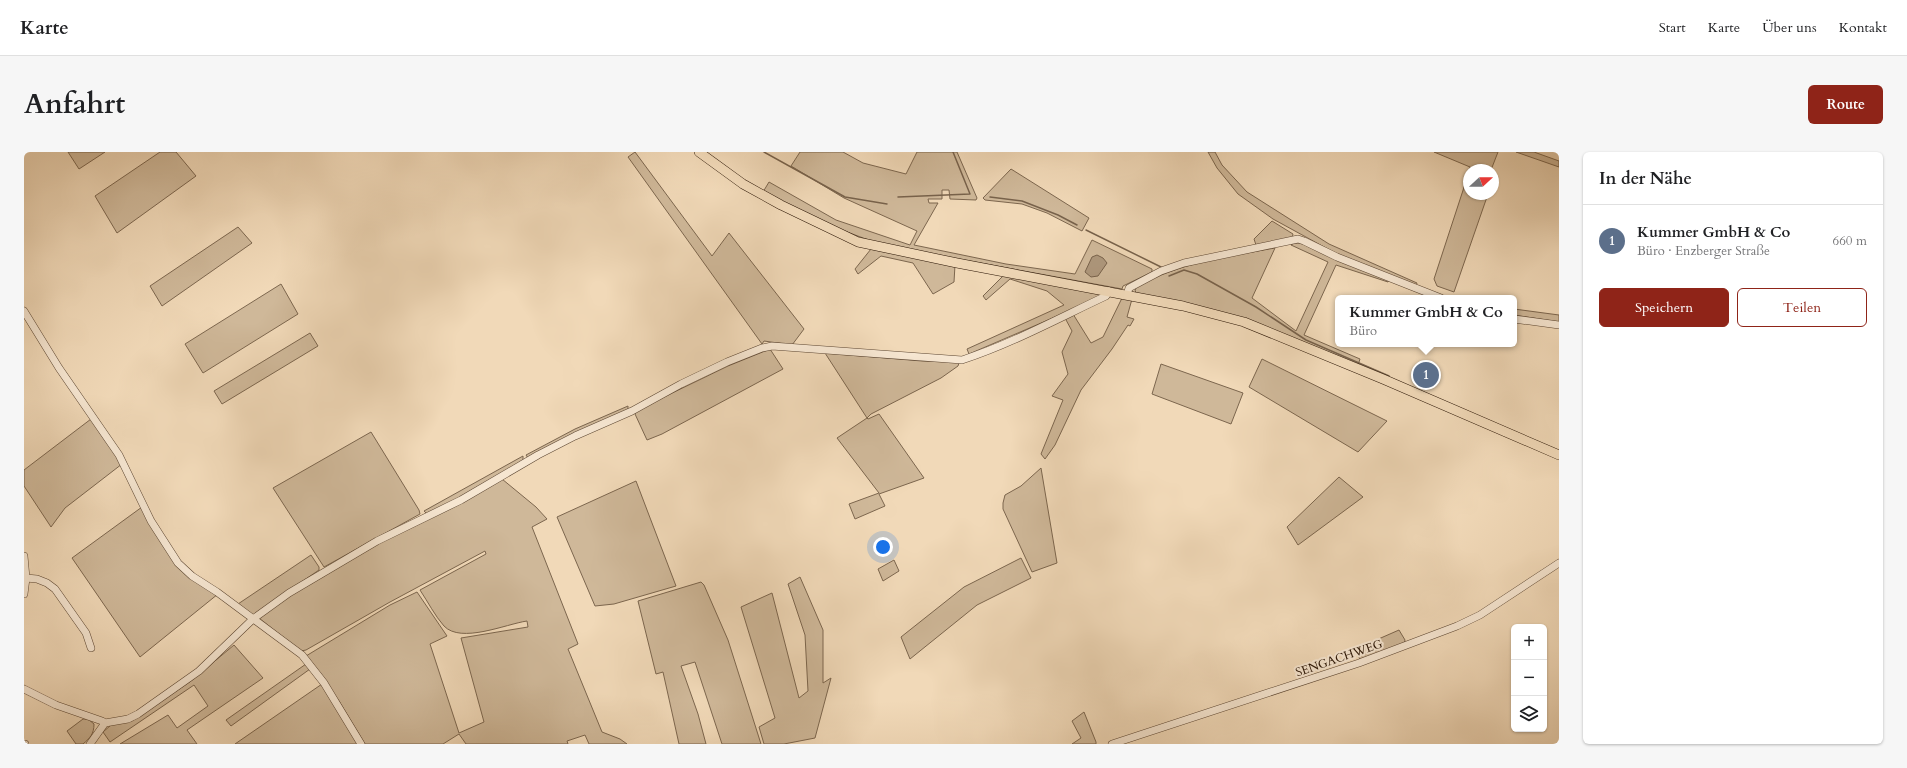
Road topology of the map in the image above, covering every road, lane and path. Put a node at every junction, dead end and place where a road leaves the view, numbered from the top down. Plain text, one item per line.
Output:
1 (699, 152) edge
2 (1109, 291) junction
3 (1127, 295) junction
4 (1434, 295) edge
5 (24, 311) edge
6 (1517, 319) edge
7 (1559, 324) edge
8 (1559, 455) edge
9 (24, 556) edge
10 (1559, 562) edge
11 (26, 578) junction
12 (24, 594) edge
13 (253, 619) junction
14 (91, 648) dead end
15 (24, 689) edge
16 (105, 723) junction
17 (90, 744) edge
18 (362, 744) edge
19 (1112, 744) edge

1 - 2 main road
2 - 3 main road
2 - 13 street
3 - 4 street
3 - 8 main road
5 - 13 street
6 - 7 street
9 - 11 street
10 - 19 street, SENGACHWEG
11 - 12 street
11 - 14 street
13 - 16 street
13 - 18 street
15 - 16 street
16 - 17 street

